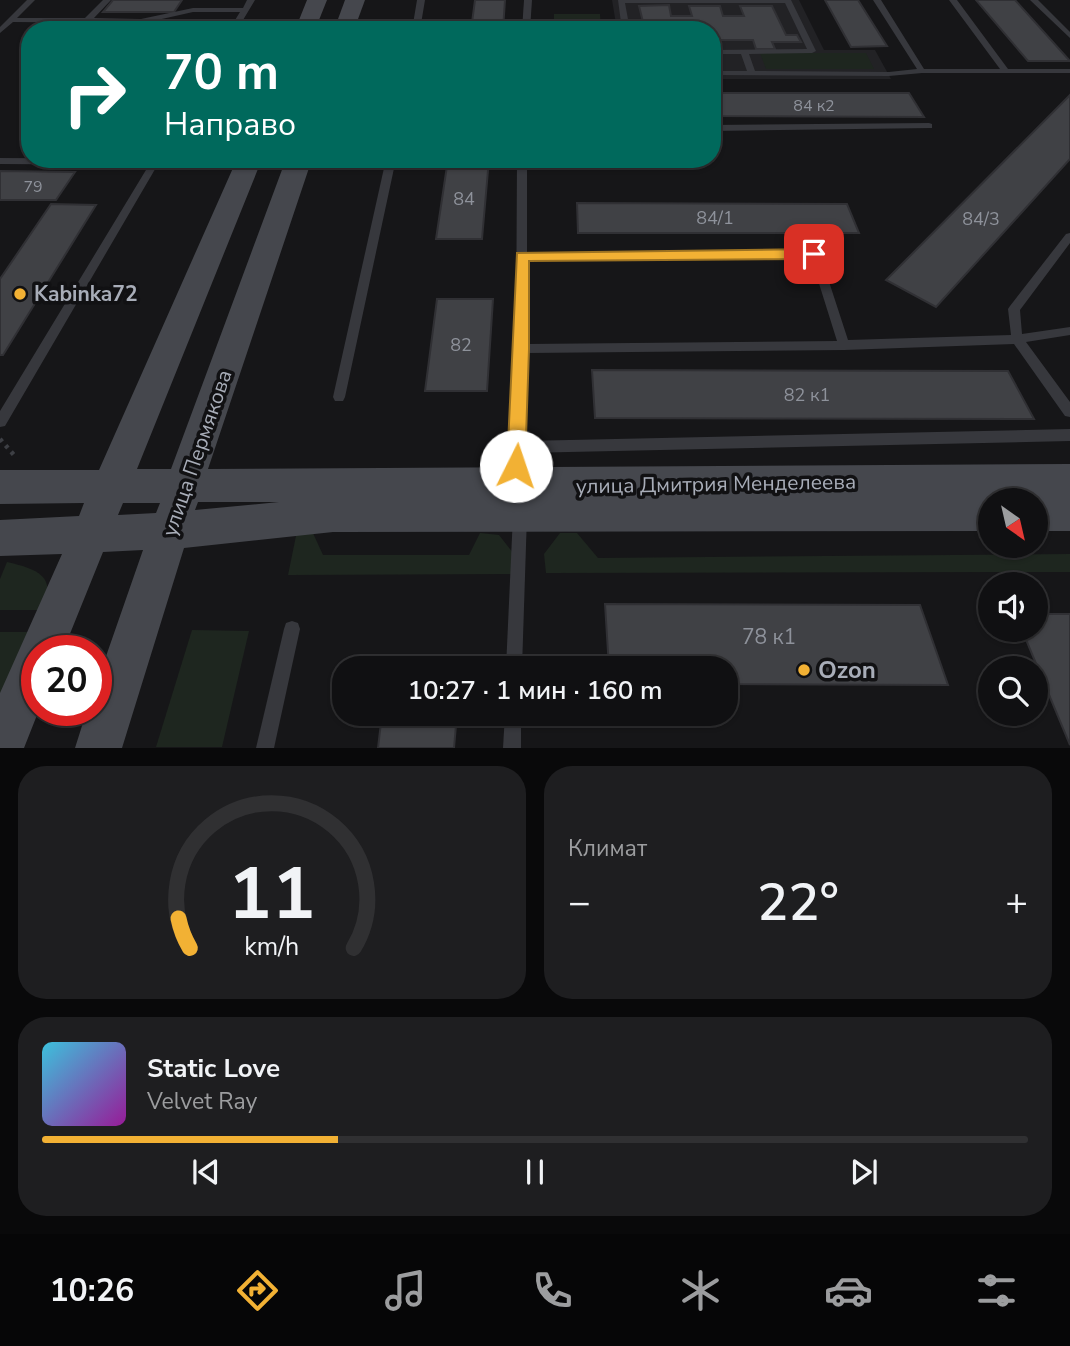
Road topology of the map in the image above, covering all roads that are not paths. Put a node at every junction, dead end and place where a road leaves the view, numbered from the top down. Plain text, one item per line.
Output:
1 (31, 0) edge
2 (107, 0) edge
3 (251, 0) edge
4 (317, 0) edge
5 (355, 0) edge
6 (421, 0) edge
7 (528, 0) edge
8 (877, 0) edge
9 (953, 0) edge
10 (1034, 0) edge
11 (245, 10) junction
12 (11, 20) junction
13 (88, 20) junction
14 (141, 21) joint
15 (238, 21) edge
16 (309, 21) edge
17 (347, 21) edge
18 (418, 21) edge
19 (527, 21) edge
20 (624, 21) edge
21 (0, 31) edge
22 (1070, 36) edge
23 (744, 51) junction
24 (721, 52) edge
25 (1005, 70) junction
26 (922, 71) junction
27 (1070, 71) edge
28 (721, 73) edge
29 (752, 73) junction
30 (929, 126) dead end
31 (721, 128) edge
32 (21, 160) edge
33 (0, 161) edge
34 (152, 168) edge
35 (246, 168) edge
36 (296, 168) edge
37 (389, 168) edge
38 (522, 168) edge
39 (1070, 236) edge
40 (522, 257) junction
41 (1070, 331) edge
42 (1017, 339) junction
43 (844, 345) junction
44 (522, 349) junction
45 (339, 397) dead end
46 (1070, 412) edge
47 (0, 422) edge
48 (1070, 435) edge
49 (517, 447) junction
50 (1070, 480) edge
51 (184, 486) junction
52 (0, 487) edge
53 (110, 488) junction
54 (517, 500) junction
55 (978, 513) edge
56 (1048, 513) edge
57 (1070, 513) edge
58 (169, 531) junction
59 (91, 533) junction
60 (0, 538) edge
61 (292, 629) dead end
62 (48, 635) edge
63 (514, 656) edge
64 (21, 698) edge
65 (513, 726) edge
66 (0, 747) edge
67 (98, 747) edge
68 (265, 747) edge
69 (512, 747) edge

1 - 12 lane
2 - 13 lane
3 - 11 lane
4 - 16 street
5 - 17 street
6 - 18 lane
7 - 19 lane
8 - 26 lane
9 - 25 lane
10 - 22 lane
11 - 14 lane
11 - 15 lane
12 - 13 lane
12 - 21 lane
13 - 14 lane
20 - 23 lane
23 - 24 lane
23 - 29 lane
25 - 26 lane
25 - 27 lane
26 - 29 lane
28 - 29 lane
30 - 31 lane
32 - 33 lane
34 - 47 lane
35 - 53 street
36 - 51 street, улица Пермякова
37 - 45 lane
38 - 40 lane
39 - 42 lane
40 - 43 lane
40 - 44 lane
41 - 42 lane
42 - 43 lane
42 - 46 lane
43 - 44 lane
44 - 49 lane
48 - 49 lane
49 - 54 lane
50 - 54 street, улица Дмитрия Менделеева
51 - 53 street, улица Дмитрия Менделеева
51 - 54 street, улица Дмитрия Менделеева
51 - 58 street, улица Пермякова
52 - 53 street, улица Дмитрия Менделеева
53 - 59 street
54 - 55 street, улица Дмитрия Менделеева
54 - 58 street, улица Дмитрия Менделеева
54 - 63 lane
56 - 57 street
58 - 59 street, улица Дмитрия Менделеева
58 - 67 street, улица Пермякова
59 - 60 street, улица Дмитрия Менделеева
59 - 62 street
61 - 68 lane
64 - 66 street
65 - 69 lane

